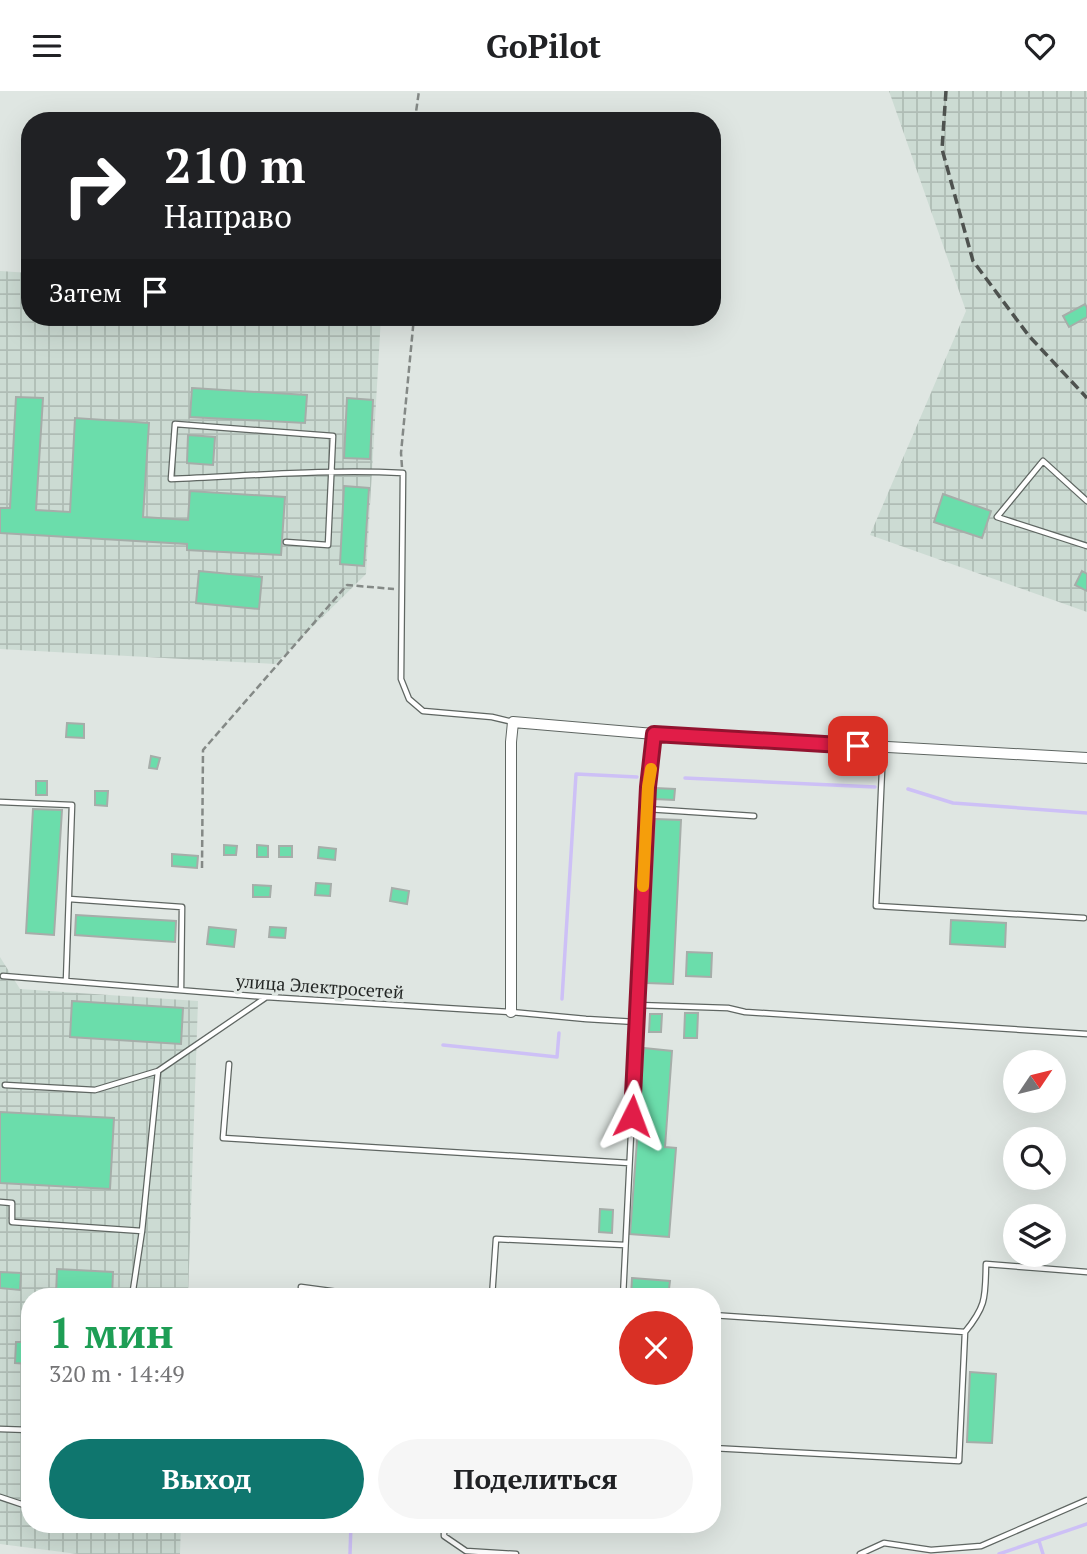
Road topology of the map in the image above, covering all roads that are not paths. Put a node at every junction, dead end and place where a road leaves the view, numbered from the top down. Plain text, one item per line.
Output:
1 (331, 473) junction
2 (1087, 501) edge
3 (286, 543) dead end
4 (1087, 546) edge
5 (513, 722) junction
6 (654, 734) junction
7 (884, 747) junction
8 (1087, 758) edge
9 (0, 802) edge
10 (647, 809) junction
11 (754, 816) dead end
12 (69, 899) junction
13 (1084, 918) dead end
14 (1, 974) edge
15 (66, 981) junction
16 (181, 990) junction
17 (266, 997) junction
18 (637, 1005) junction
19 (511, 1012) junction
20 (636, 1022) junction
21 (1087, 1034) edge
22 (229, 1065) dead end
23 (158, 1071) junction
24 (5, 1085) dead end
25 (629, 1163) junction
26 (0, 1202) edge
27 (142, 1231) junction
28 (625, 1245) junction
29 (1087, 1272) edge
30 (301, 1287) dead end
31 (133, 1288) edge
32 (308, 1288) edge
33 (493, 1288) edge
34 (623, 1288) edge
35 (721, 1316) edge
36 (965, 1332) junction
37 (0, 1429) edge
38 (21, 1430) edge
39 (721, 1448) edge
40 (0, 1497) edge
41 (1087, 1500) edge
42 (21, 1504) edge
43 (444, 1533) edge
44 (516, 1554) edge
45 (860, 1554) edge

1 - 1 lane
1 - 3 lane
1 - 5 lane
2 - 4 lane
5 - 6 street
5 - 19 street
6 - 7 street
6 - 10 lane
7 - 8 street
7 - 13 lane
9 - 12 lane
10 - 11 lane
10 - 18 lane
12 - 15 lane
12 - 16 lane
14 - 15 lane, улица Электросетей
15 - 16 lane, улица Электросетей
16 - 17 lane, улица Электросетей
17 - 19 lane, улица Электросетей
17 - 23 lane
18 - 20 lane
18 - 21 lane
19 - 20 lane, улица Электросетей
20 - 25 lane
22 - 25 lane
23 - 24 lane
23 - 27 lane
25 - 28 lane
26 - 27 lane
27 - 31 lane
28 - 33 lane
28 - 34 lane
29 - 36 lane
30 - 32 lane
35 - 36 lane
36 - 39 lane
37 - 38 lane
40 - 42 lane
41 - 45 lane
43 - 44 lane

